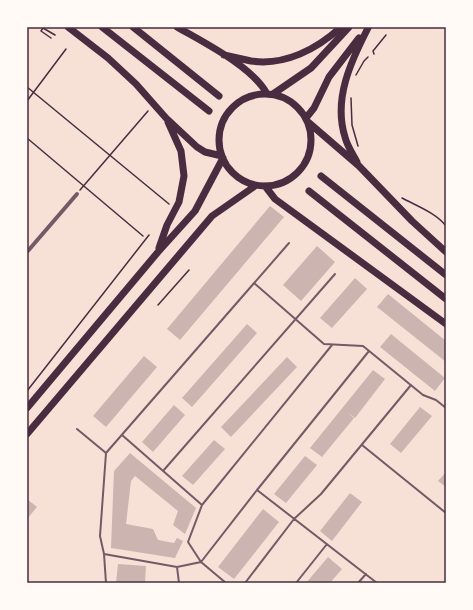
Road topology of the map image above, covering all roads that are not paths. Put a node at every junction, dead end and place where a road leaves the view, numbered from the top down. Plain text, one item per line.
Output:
1 (68, 27) edge
2 (102, 27) edge
3 (133, 27) edge
4 (177, 27) edge
5 (341, 27) edge
6 (349, 27) edge
7 (368, 27) edge
8 (224, 55) junction
9 (270, 94) junction
10 (219, 96) dead end
11 (209, 111) dead end
12 (166, 118) junction
13 (307, 120) junction
14 (222, 157) junction
15 (359, 166) junction
16 (321, 176) dead end
17 (255, 186) junction
18 (265, 186) junction
19 (309, 191) dead end
20 (77, 194) road end
21 (290, 243) dead end
22 (27, 252) edge
23 (158, 252) junction
24 (446, 252) edge
25 (335, 274) dead end
26 (446, 275) edge
27 (254, 283) junction
28 (446, 299) edge
29 (295, 320) junction
30 (446, 324) edge
31 (333, 344) junction
32 (369, 351) junction
33 (411, 385) junction
34 (27, 408) edge
35 (446, 408) edge
36 (76, 429) dead end
37 (27, 434) edge
38 (122, 435) junction
39 (362, 445) junction
40 (106, 453) junction
41 (163, 471) junction
42 (258, 490) junction
43 (202, 505) junction
44 (446, 512) edge
45 (294, 519) junction
46 (327, 544) junction
47 (104, 554) junction
48 (202, 562) junction
49 (177, 567) junction
50 (366, 574) junction
51 (106, 583) edge
52 (179, 583) edge
53 (226, 583) edge
54 (245, 583) edge
55 (296, 583) edge
56 (358, 583) edge
57 (378, 583) edge

1 - 12 main road
2 - 11 main road
3 - 10 main road
4 - 8 main road
5 - 8 main road
6 - 9 main road
7 - 13 main road
7 - 15 main road
8 - 9 main road
9 - 13 main road
9 - 14 main road
12 - 14 main road
12 - 23 main road
13 - 15 main road
13 - 18 main road
14 - 17 main road
14 - 23 main road
15 - 24 main road
16 - 26 main road
17 - 18 main road
17 - 37 main road
18 - 30 main road
19 - 28 main road
20 - 22 street
21 - 27 lane
23 - 34 main road
25 - 29 lane
27 - 29 lane
27 - 38 lane
29 - 31 lane
29 - 41 lane
31 - 32 lane
31 - 43 lane
32 - 33 lane
32 - 42 lane
33 - 35 lane
33 - 39 lane
36 - 40 lane
38 - 40 lane
38 - 41 lane
39 - 44 lane
39 - 45 lane
40 - 47 lane
41 - 43 lane
42 - 45 lane
42 - 48 lane
43 - 48 lane
45 - 46 lane
45 - 54 lane
46 - 50 lane
46 - 55 lane
47 - 49 lane
47 - 51 lane
48 - 49 lane
48 - 53 lane
49 - 52 lane
50 - 56 lane
50 - 57 lane

